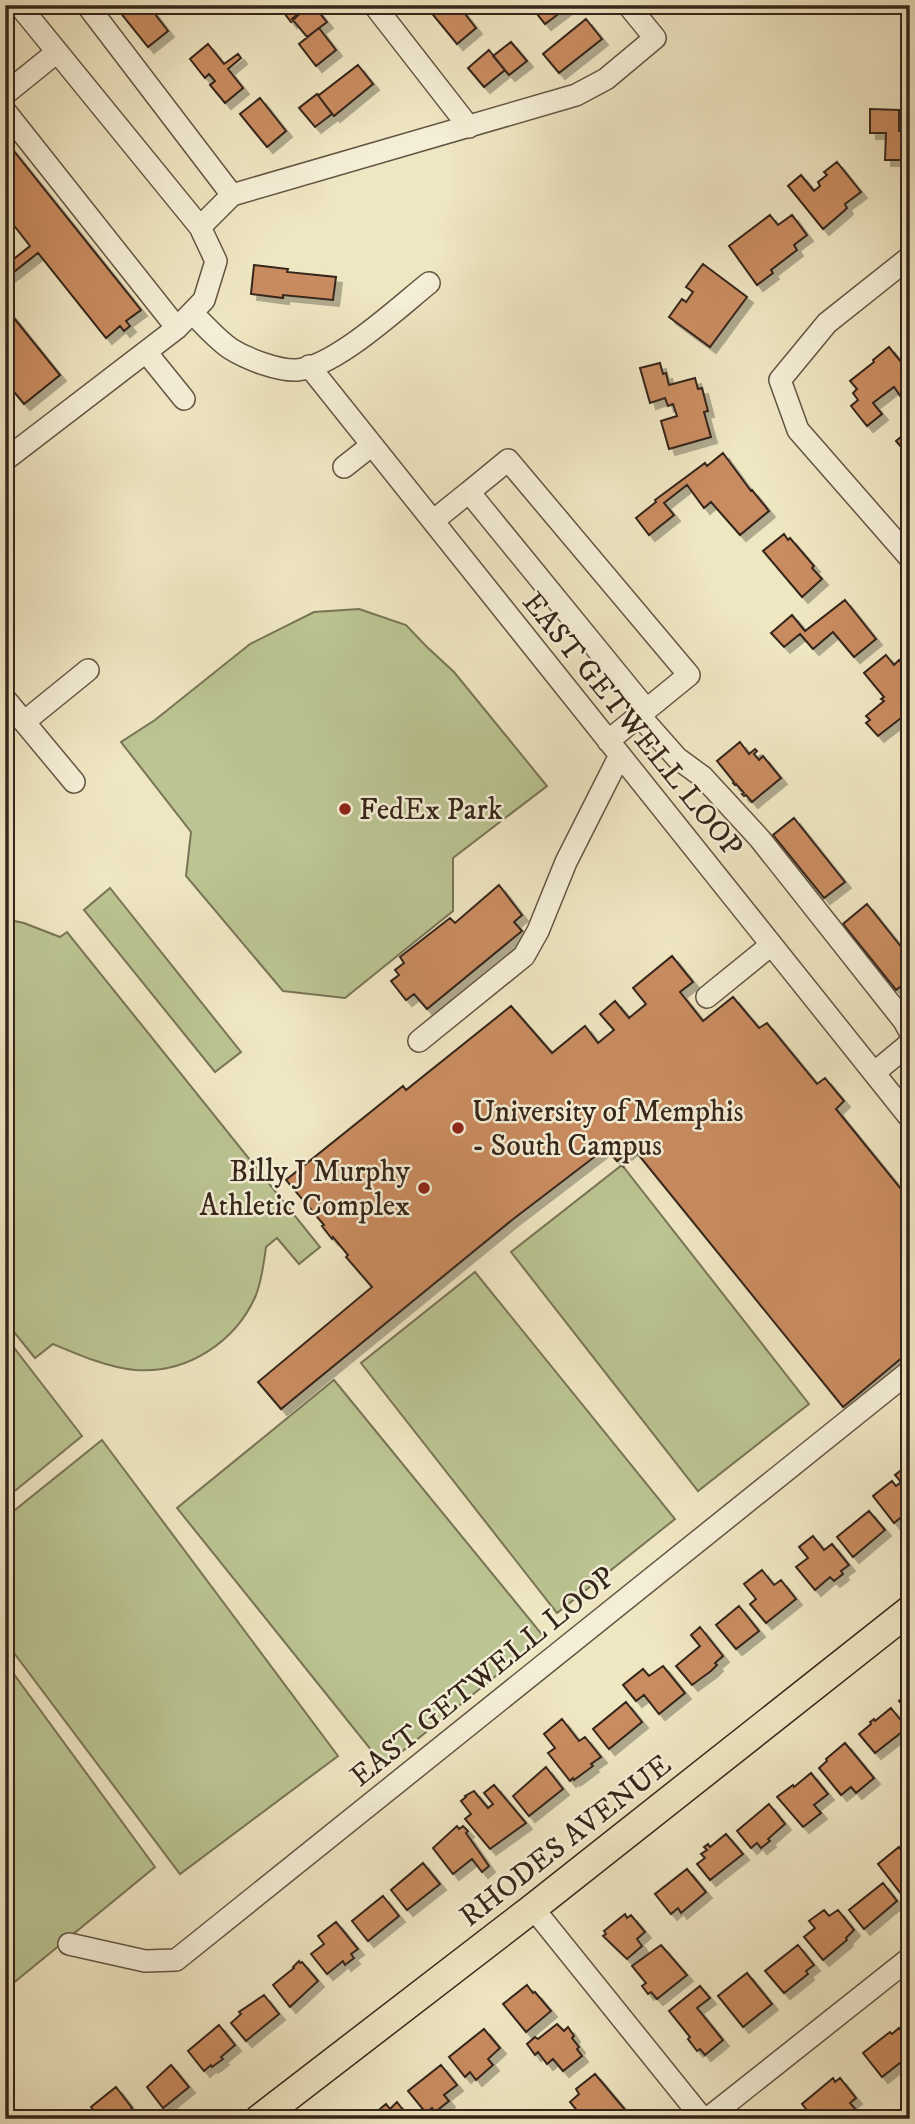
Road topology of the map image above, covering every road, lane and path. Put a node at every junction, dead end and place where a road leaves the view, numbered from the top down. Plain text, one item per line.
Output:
1 (19, 5) edge
2 (87, 5) edge
3 (374, 5) edge
4 (628, 5) edge
5 (57, 52) junction
6 (5, 94) edge
7 (5, 111) edge
8 (469, 127) junction
9 (233, 195) junction
10 (200, 227) junction
11 (910, 257) edge
12 (429, 282) dead end
13 (185, 320) junction
14 (145, 352) junction
15 (309, 366) junction
16 (184, 399) dead end
17 (372, 445) junction
18 (5, 460) edge
19 (344, 467) dead end
20 (469, 492) junction
21 (433, 521) junction
22 (910, 558) edge
23 (88, 670) dead end
24 (5, 699) edge
25 (643, 712) junction
26 (24, 722) junction
27 (614, 748) junction
28 (74, 782) dead end
29 (771, 945) junction
30 (707, 997) dead end
31 (910, 1032) edge
32 (910, 1040) edge
33 (419, 1041) dead end
34 (874, 1073) junction
35 (910, 1118) edge
36 (910, 1371) edge
37 (910, 1610) edge
38 (533, 1908) junction
39 (69, 1944) dead end
40 (910, 1958) edge
41 (260, 2119) edge
42 (705, 2119) edge

1 - 5 street
2 - 9 street
3 - 8 street
4 - 8 street
5 - 6 street
5 - 10 street
7 - 13 street
8 - 9 street
9 - 10 street
10 - 13 street
11 - 22 street
12 - 15 street
13 - 14 street
13 - 15 street
14 - 16 street
14 - 18 street
15 - 17 street, EAST GETWELL LOOP
17 - 19 street
17 - 21 street, EAST GETWELL LOOP
20 - 21 street
20 - 25 street
20 - 25 street
21 - 27 street, EAST GETWELL LOOP
23 - 26 street
24 - 26 street
25 - 27 street
25 - 31 street
26 - 28 street
27 - 29 street, EAST GETWELL LOOP
27 - 33 street
29 - 30 street
29 - 34 street, EAST GETWELL LOOP
32 - 34 street
34 - 35 street, EAST GETWELL LOOP
36 - 39 street, EAST GETWELL LOOP
37 - 38 main road, RHODES AVENUE
38 - 41 main road, RHODES AVENUE
38 - 42 street
40 - 42 street

